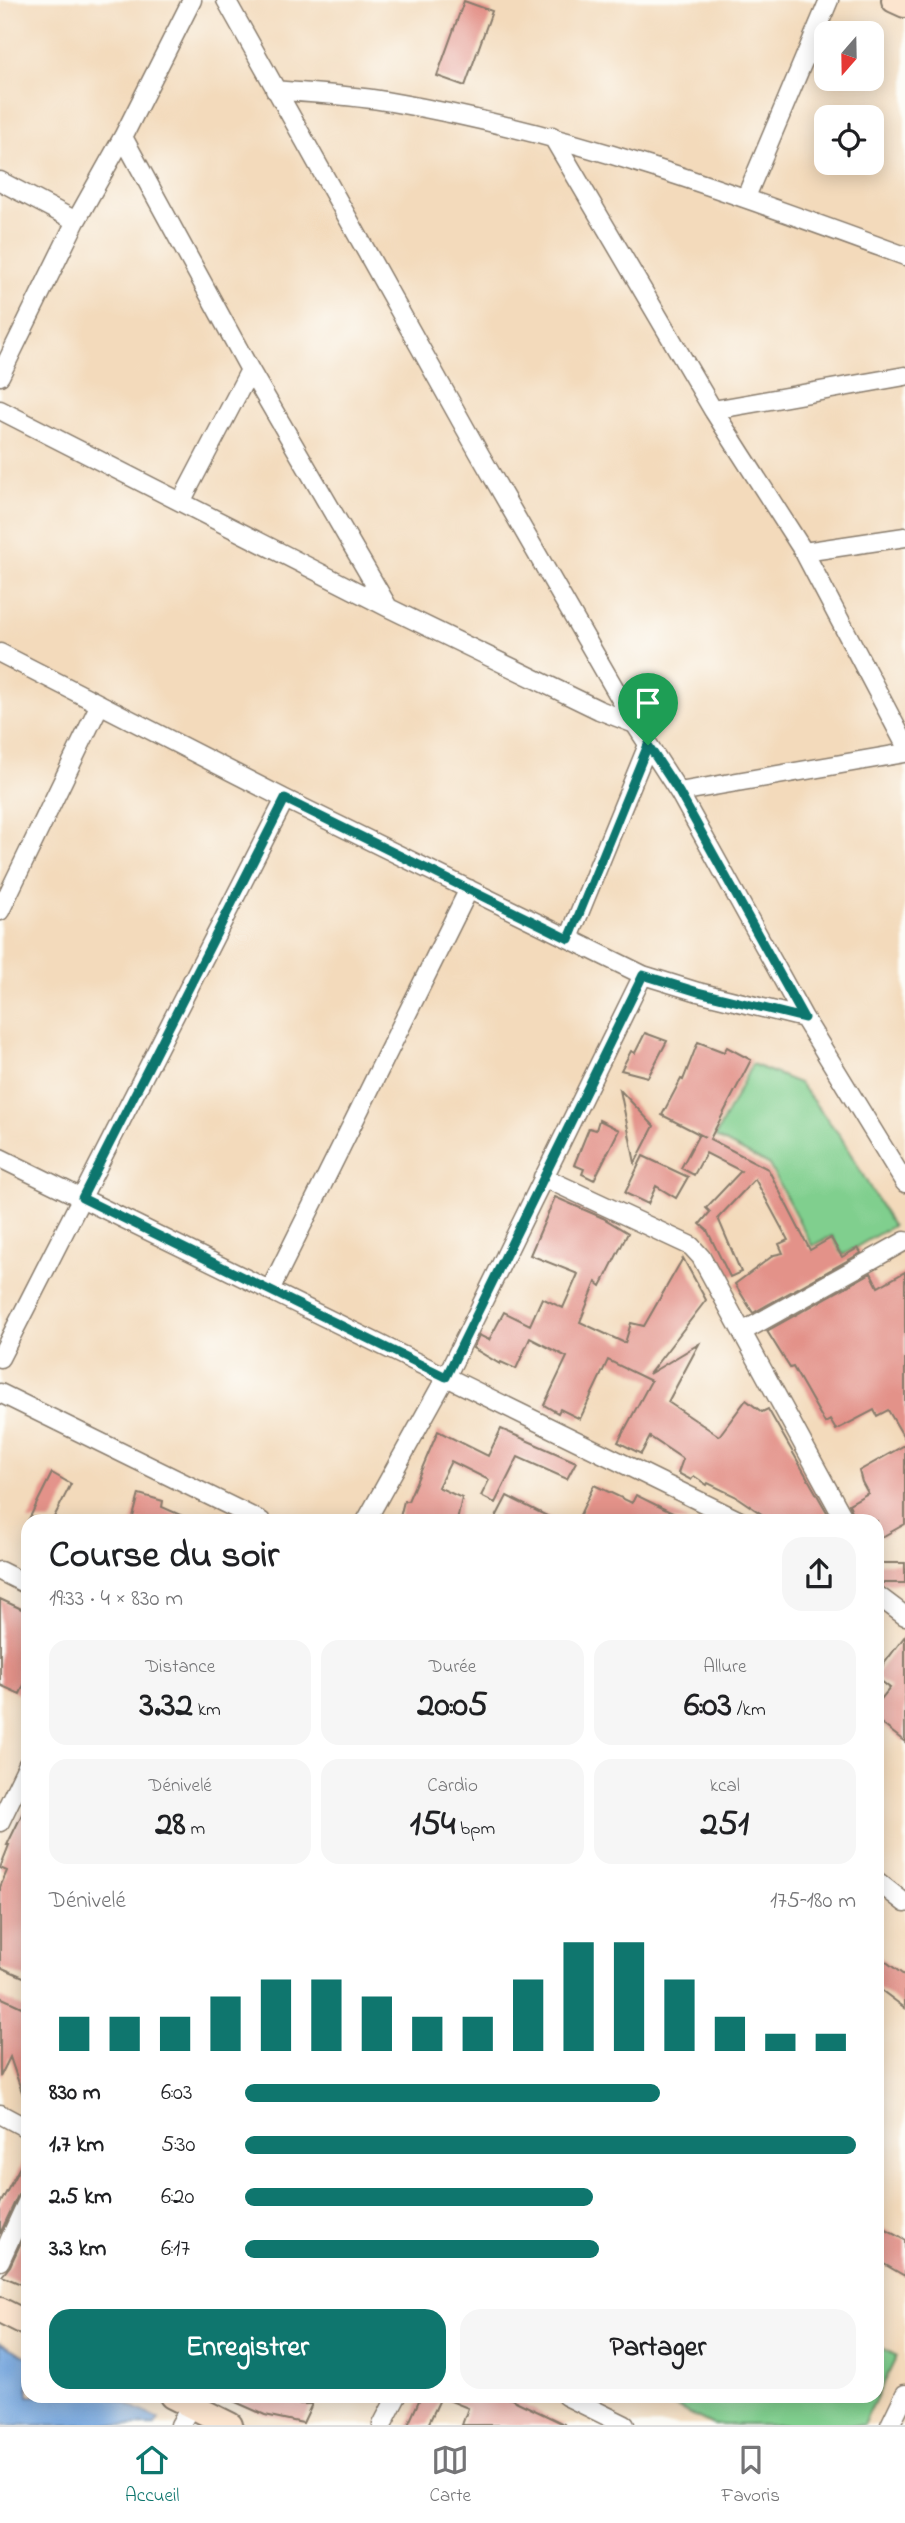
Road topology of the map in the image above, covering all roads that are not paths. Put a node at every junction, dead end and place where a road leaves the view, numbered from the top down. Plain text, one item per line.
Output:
1 (192, 0) edge
2 (226, 0) edge
3 (830, 0) edge
4 (894, 0) edge
5 (905, 5) edge
6 (275, 90) junction
7 (552, 136) junction
8 (122, 137) junction
9 (0, 181) edge
10 (746, 197) junction
11 (76, 221) junction
12 (905, 256) edge
13 (250, 370) junction
14 (0, 376) edge
15 (905, 376) edge
16 (0, 410) edge
17 (713, 410) junction
18 (181, 502) junction
19 (905, 537) edge
20 (804, 552) junction
21 (389, 608) junction
22 (0, 653) edge
23 (100, 704) junction
24 (635, 724) junction
25 (905, 744) edge
26 (648, 745) junction
27 (905, 753) edge
28 (679, 792) junction
29 (285, 799) junction
30 (469, 889) junction
31 (0, 911) edge
32 (569, 939) junction
33 (643, 975) junction
34 (804, 1018) junction
35 (0, 1158) edge
36 (544, 1177) junction
37 (905, 1183) edge
38 (82, 1198) junction
39 (905, 1241) edge
40 (270, 1290) junction
41 (743, 1332) junction
42 (0, 1358) edge
43 (446, 1377) junction
44 (0, 1393) edge
45 (247, 1514) edge
46 (370, 1514) edge
47 (726, 1514) edge
48 (841, 1514) edge
49 (0, 1571) edge
50 (21, 1582) edge
51 (884, 1600) edge
52 (905, 1616) edge
53 (21, 1779) edge
54 (0, 1822) edge
55 (884, 1886) edge
56 (905, 1903) edge
57 (0, 2114) edge
58 (21, 2125) edge
59 (21, 2215) edge
60 (0, 2261) edge
61 (0, 2310) edge
62 (21, 2320) edge
63 (905, 2394) edge
64 (393, 2403) edge
65 (579, 2403) edge
66 (181, 2409) edge
67 (230, 2425) edge
68 (382, 2425) edge
69 (625, 2425) edge
70 (890, 2425) edge

1 - 8 street
2 - 6 street
3 - 10 street
4 - 5 main road
6 - 7 street
6 - 24 street
7 - 10 street
7 - 17 street
8 - 11 street
8 - 13 street
9 - 11 street
10 - 12 street
11 - 14 street
13 - 18 street
13 - 21 street
15 - 17 street
16 - 18 street
17 - 20 street
18 - 21 street
19 - 20 street
20 - 25 street
21 - 24 street
22 - 23 street
23 - 29 street
23 - 31 street
24 - 26 street
26 - 28 street
26 - 32 street
27 - 28 street
28 - 34 street
29 - 30 street
29 - 38 street
30 - 32 street
30 - 40 street
32 - 33 street
33 - 34 street
33 - 36 street
34 - 37 street
35 - 38 street
36 - 41 street
36 - 43 street
38 - 40 street
38 - 42 street
39 - 41 street
40 - 43 street
41 - 48 street
43 - 46 street
43 - 47 street
44 - 45 street
49 - 50 street
51 - 52 street
53 - 54 street
55 - 56 street
57 - 58 street
59 - 60 street
61 - 62 main road
63 - 70 street
64 - 68 street
65 - 69 street
66 - 67 main road

